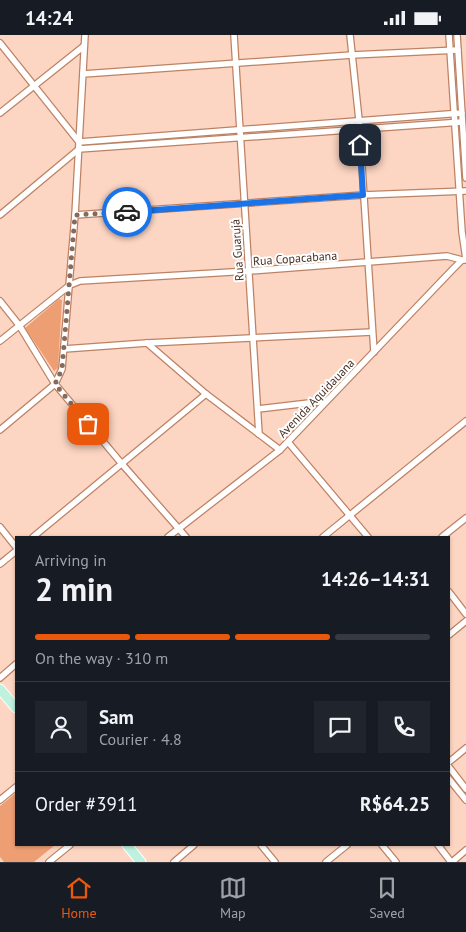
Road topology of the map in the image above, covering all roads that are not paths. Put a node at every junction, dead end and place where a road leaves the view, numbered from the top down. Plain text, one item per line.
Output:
1 (85, 35) edge
2 (234, 35) edge
3 (350, 35) edge
4 (449, 35) edge
5 (457, 35) edge
6 (0, 43) edge
7 (84, 46) junction
8 (458, 50) junction
9 (450, 51) junction
10 (352, 55) junction
11 (235, 63) junction
12 (82, 74) junction
13 (35, 85) junction
14 (0, 113) edge
15 (462, 113) junction
16 (454, 114) junction
17 (358, 120) junction
18 (462, 122) junction
19 (454, 123) junction
20 (359, 128) junction
21 (240, 129) junction
22 (240, 137) junction
23 (79, 141) junction
24 (79, 149) junction
25 (466, 177) edge
26 (463, 191) edge
27 (363, 195) junction
28 (245, 204) junction
29 (0, 215) edge
30 (75, 215) junction
31 (465, 260) edge
32 (368, 263) junction
33 (248, 271) junction
34 (70, 285) junction
35 (0, 301) edge
36 (19, 325) junction
37 (372, 332) junction
38 (254, 338) junction
39 (0, 341) edge
40 (147, 343) junction
41 (64, 349) junction
42 (374, 352) junction
43 (55, 384) junction
44 (206, 394) junction
45 (326, 401) junction
46 (258, 409) junction
47 (466, 421) edge
48 (0, 429) edge
49 (259, 434) junction
50 (288, 442) junction
51 (280, 450) junction
52 (122, 464) junction
53 (350, 515) junction
54 (466, 518) edge
55 (0, 527) edge
56 (178, 529) junction
57 (34, 536) edge
58 (169, 536) edge
59 (185, 536) edge
60 (324, 536) edge
61 (367, 536) edge
62 (443, 536) edge
63 (15, 546) edge
64 (15, 552) edge
65 (0, 564) edge
66 (450, 593) edge
67 (466, 614) edge
68 (466, 621) edge
69 (450, 634) edge
70 (15, 666) edge
71 (0, 678) edge
72 (0, 689) edge
73 (15, 707) edge
74 (466, 748) edge
75 (450, 761) edge
76 (450, 768) edge
77 (450, 780) edge
78 (15, 788) edge
79 (466, 789) edge
80 (0, 800) edge
81 (466, 800) edge
82 (69, 846) edge
83 (128, 846) edge
84 (193, 846) edge
85 (262, 846) edge
86 (346, 846) edge
87 (383, 846) edge
88 (439, 846) edge
89 (466, 851) edge
90 (49, 862) edge
91 (141, 862) edge
92 (174, 862) edge
93 (275, 862) edge
94 (326, 862) edge
95 (396, 862) edge
96 (451, 862) edge

1 - 7 street
2 - 11 street, Rua Guarujá
3 - 10 street
4 - 9 street
5 - 8 street
6 - 13 street
7 - 12 street
7 - 13 street
8 - 9 street
8 - 15 street
9 - 10 street
9 - 16 street
10 - 11 street
10 - 17 street
11 - 12 street
11 - 21 street, Rua Guarujá
12 - 23 street
13 - 14 street
13 - 23 street
15 - 16 street
15 - 18 street
16 - 17 street
16 - 19 street
17 - 20 street
17 - 21 street
18 - 19 street
18 - 25 street
19 - 20 street
19 - 26 street
20 - 22 street
20 - 27 street
21 - 22 street, Rua Guarujá
21 - 23 street
22 - 24 street
22 - 28 street, Rua Guarujá
23 - 24 street
24 - 29 street
24 - 30 street
26 - 27 street
26 - 31 street
27 - 28 street
27 - 32 street
28 - 30 street
28 - 33 street, Rua Guarujá
30 - 34 street
31 - 32 street, Rua Copacabana
31 - 42 street, Avenida Aquidauana
32 - 33 street, Rua Copacabana
32 - 37 street
33 - 34 street, Rua Copacabana
33 - 38 street, Rua Guarujá
34 - 36 street
34 - 41 street
35 - 36 street
36 - 39 street
36 - 43 street
37 - 38 street
37 - 42 street
38 - 40 street
38 - 46 street, Rua Guarujá
40 - 41 street
40 - 44 street
41 - 43 street
42 - 45 street, Avenida Aquidauana
43 - 48 street
43 - 52 street
44 - 49 street
44 - 52 street
45 - 46 street
45 - 50 street, Avenida Aquidauana
46 - 49 street, Rua Guarujá
47 - 53 street
49 - 51 street
50 - 51 street, Avenida Aquidauana
50 - 53 street
51 - 56 street, Avenida Aquidauana
52 - 56 street
52 - 57 street
53 - 60 street
53 - 61 street
54 - 62 street
55 - 63 street
56 - 58 street, Avenida Aquidauana
56 - 59 street
64 - 65 street
66 - 67 street
68 - 69 street
70 - 71 street
72 - 73 main road
74 - 75 street
76 - 79 street
77 - 81 street
78 - 80 street
82 - 90 street
83 - 91 main road
84 - 92 street
85 - 93 street
86 - 94 street
87 - 95 street
88 - 96 street
89 - 96 street

